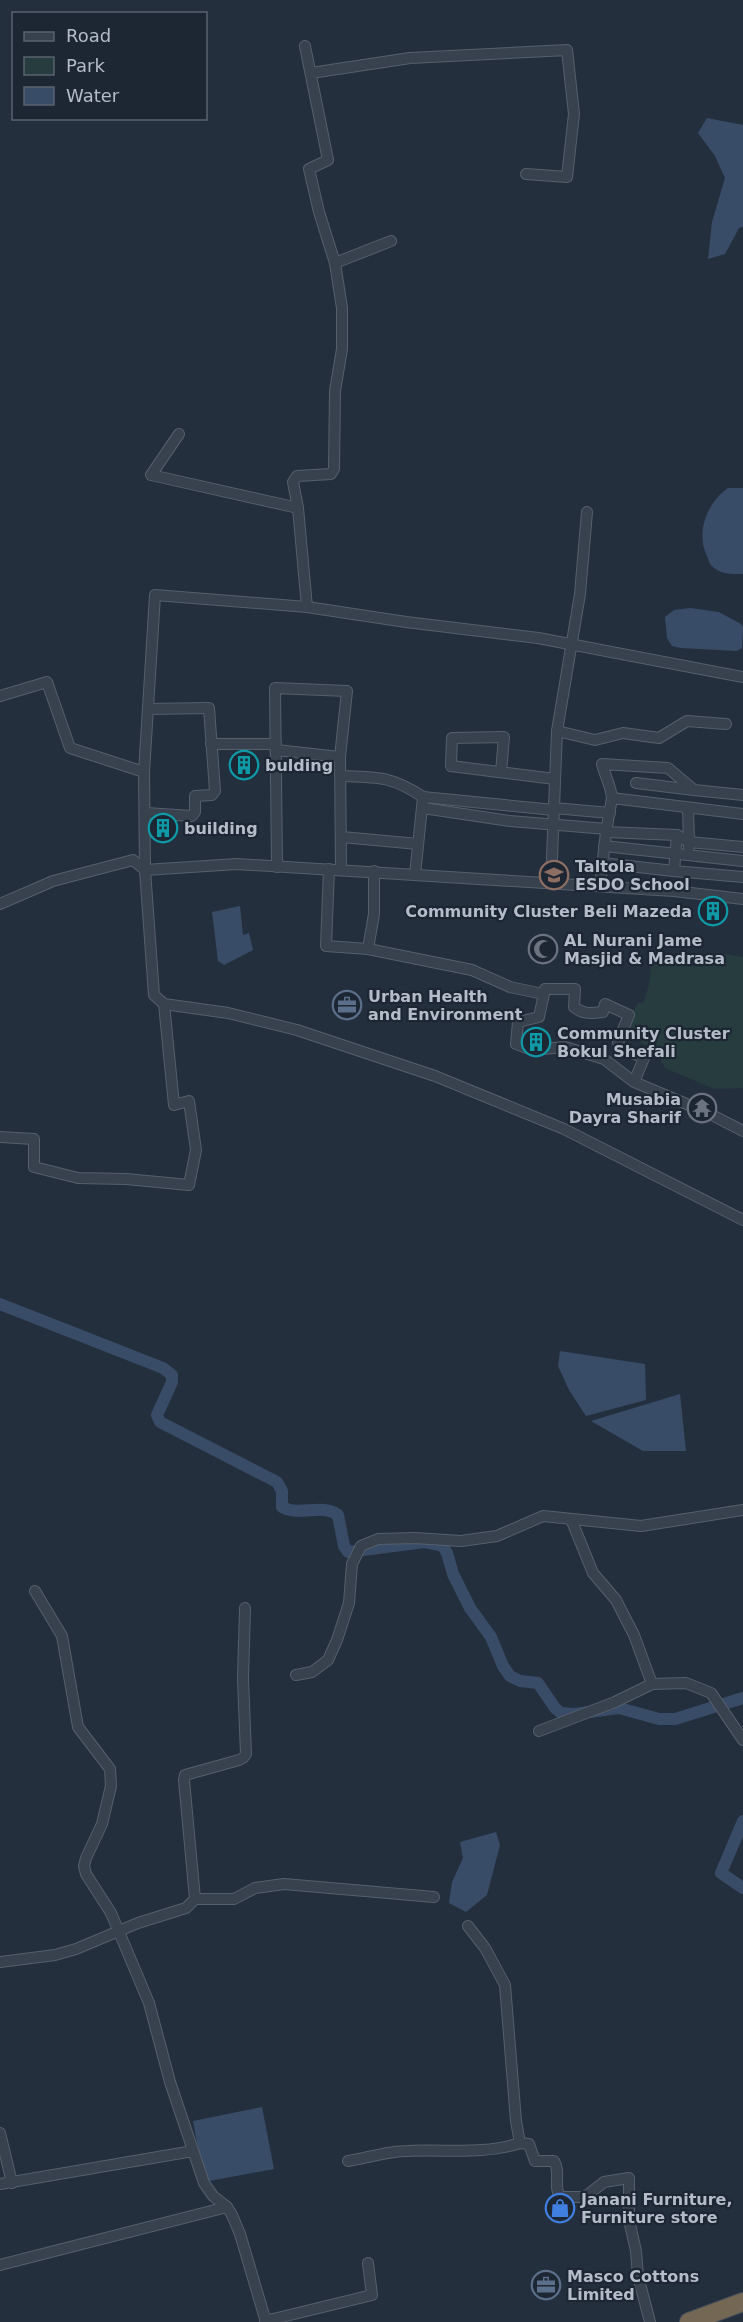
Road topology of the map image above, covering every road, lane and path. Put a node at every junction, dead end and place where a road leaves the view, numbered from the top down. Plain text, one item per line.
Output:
1 (305, 46) dead end
2 (311, 73) junction
3 (526, 174) dead end
4 (391, 241) dead end
5 (334, 263) junction
6 (179, 434) dead end
7 (298, 508) junction
8 (586, 512) dead end
9 (307, 607) junction
10 (572, 643) junction
11 (743, 677) edge
12 (0, 696) edge
13 (148, 709) junction
14 (726, 724) dead end
15 (556, 731) junction
16 (211, 744) junction
17 (276, 747) junction
18 (340, 757) junction
19 (144, 772) junction
20 (501, 772) junction
21 (341, 776) junction
22 (555, 779) junction
23 (636, 783) dead end
24 (694, 790) junction
25 (743, 795) edge
26 (612, 798) junction
27 (423, 803) junction
28 (688, 808) junction
29 (554, 809) junction
30 (146, 813) junction
31 (610, 813) junction
32 (743, 814) edge
33 (553, 825) junction
34 (607, 831) junction
35 (677, 835) junction
36 (342, 837) junction
37 (689, 842) junction
38 (418, 844) junction
39 (604, 846) junction
40 (743, 847) edge
41 (677, 852) junction
42 (690, 854) junction
43 (743, 861) edge
44 (602, 863) junction
45 (277, 867) junction
46 (329, 869) junction
47 (145, 870) junction
48 (341, 870) junction
49 (374, 871) junction
50 (674, 871) junction
51 (415, 875) junction
52 (743, 877) edge
53 (551, 884) junction
54 (600, 886) junction
55 (743, 899) edge
56 (0, 904) edge
57 (368, 950) junction
58 (543, 994) junction
59 (164, 1004) junction
60 (634, 1082) junction
61 (743, 1131) edge
62 (0, 1137) edge
63 (743, 1220) edge
64 (743, 1510) edge
65 (571, 1519) junction
66 (34, 1591) dead end
67 (245, 1608) dead end
68 (296, 1675) dead end
69 (652, 1684) junction
70 (539, 1731) dead end
71 (743, 1740) edge
72 (434, 1897) dead end
73 (195, 1899) junction
74 (468, 1926) dead end
75 (118, 1933) junction
76 (0, 1962) edge
77 (0, 2133) edge
78 (520, 2143) junction
79 (193, 2151) junction
80 (348, 2161) dead end
81 (12, 2183) junction
82 (0, 2184) edge
83 (227, 2207) junction
84 (368, 2263) dead end
85 (0, 2265) edge
86 (743, 2302) edge
87 (266, 2321) edge
88 (650, 2322) edge
89 (689, 2322) edge

1 - 2 street
2 - 3 street
2 - 5 street
4 - 5 street
5 - 7 street
6 - 7 street
7 - 9 street
8 - 10 street
9 - 10 street
9 - 13 street
10 - 11 street
10 - 15 street
12 - 19 street
13 - 16 street
13 - 19 street
14 - 15 street
15 - 22 street
16 - 17 street
16 - 30 street
17 - 18 street
17 - 18 street
17 - 45 street
18 - 21 street
19 - 30 street
20 - 20 street
20 - 22 street
21 - 27 street
21 - 36 street
22 - 29 street
23 - 24 street
24 - 25 street
24 - 26 street
26 - 28 street
26 - 31 street
27 - 29 street
27 - 33 street
27 - 38 street
28 - 32 street
28 - 37 street
29 - 31 street
29 - 33 street
30 - 47 street
31 - 34 street
33 - 34 street
33 - 53 street
34 - 35 street
34 - 39 street
35 - 37 street
35 - 41 street
36 - 38 street
36 - 48 street
37 - 40 street
37 - 42 street
38 - 51 street
39 - 41 street
39 - 44 street
41 - 42 street
41 - 50 street
42 - 43 street
44 - 50 street
44 - 54 street
45 - 46 street
45 - 47 street
46 - 48 street
46 - 57 street
47 - 56 street
47 - 59 street
48 - 49 street
49 - 51 street
49 - 57 street
50 - 52 street
51 - 53 street
53 - 54 street
54 - 55 street
57 - 58 street
58 - 60 street
58 - 60 street
59 - 62 street
59 - 63 street
60 - 61 street
64 - 65 street
65 - 68 street
65 - 69 street
66 - 75 street
67 - 73 street
69 - 70 street
69 - 71 street
72 - 73 street
73 - 75 street
74 - 78 street
75 - 76 street
75 - 79 street
77 - 81 street
78 - 80 street
78 - 88 street
79 - 81 street
79 - 83 street
81 - 82 street
83 - 85 street
83 - 87 street
84 - 87 street
86 - 89 highway

